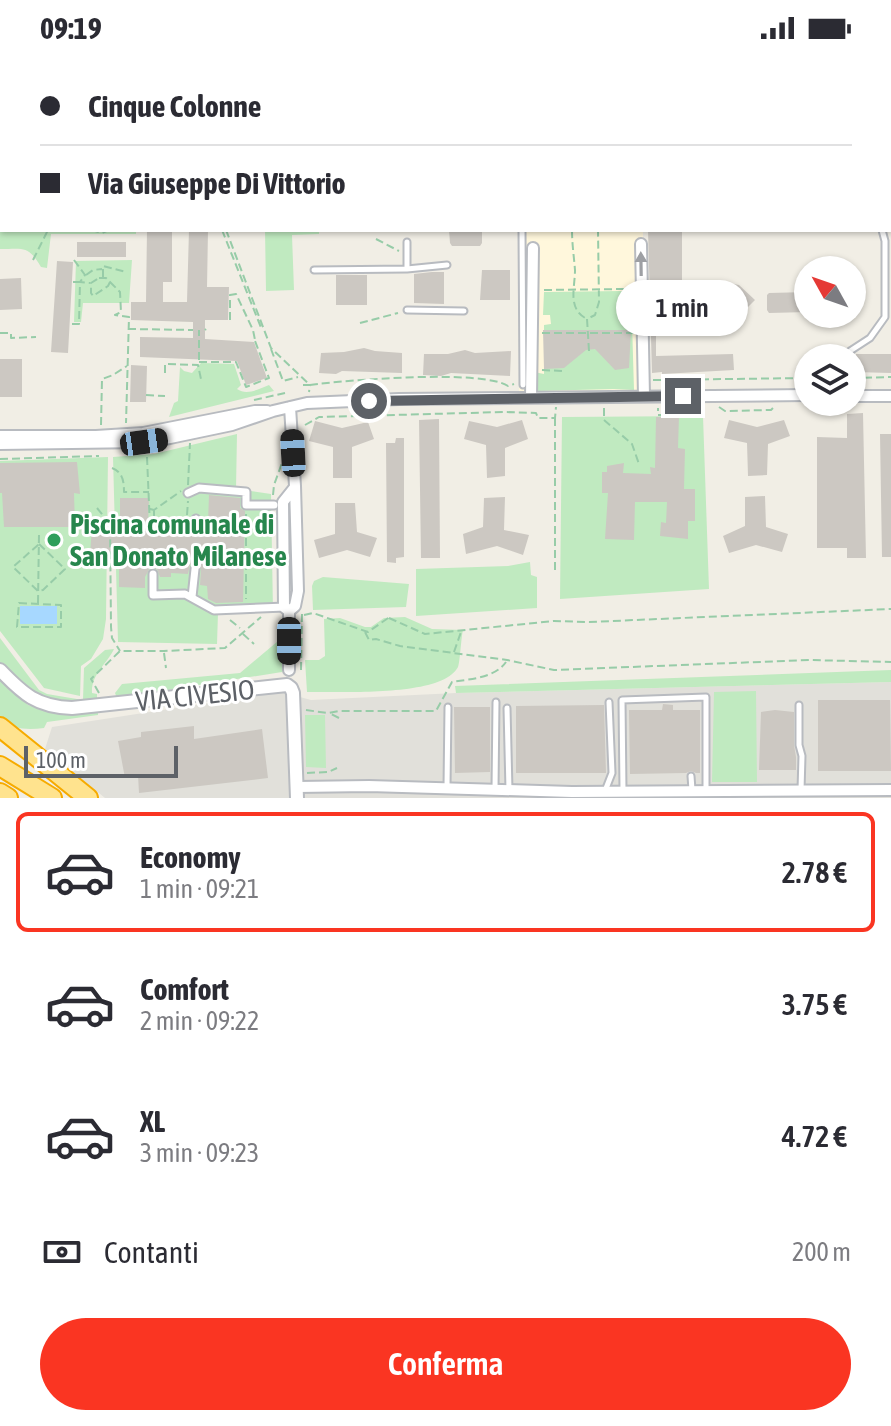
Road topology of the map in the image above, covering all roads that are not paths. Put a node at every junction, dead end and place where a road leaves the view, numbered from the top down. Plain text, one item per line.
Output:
1 (522, 232) edge
2 (883, 232) edge
3 (407, 242) dead end
4 (641, 244) dead end
5 (533, 248) dead end
6 (447, 265) dead end
7 (407, 269) junction
8 (314, 270) dead end
9 (407, 310) road end
10 (464, 311) dead end
11 (861, 344) edge
12 (523, 385) road end
13 (794, 395) edge
14 (644, 396) junction
15 (866, 396) edge
16 (891, 396) edge
17 (531, 398) junction
18 (290, 407) junction
19 (0, 440) edge
20 (295, 486) junction
21 (188, 493) road end
22 (274, 505) dead end
23 (298, 557) junction
24 (283, 559) junction
25 (195, 569) tunnel mouth
26 (153, 574) dead end
27 (192, 597) junction
28 (289, 608) junction
29 (0, 670) edge
30 (289, 670) dead end
31 (496, 702) dead end
32 (609, 702) dead end
33 (799, 705) dead end
34 (448, 707) dead end
35 (507, 708) dead end
36 (0, 727) edge
37 (0, 766) edge
38 (691, 776) dead end
39 (369, 786) junction
40 (447, 787) junction
41 (299, 789) edge
42 (495, 789) junction
43 (509, 790) junction
44 (692, 790) junction
45 (706, 790) junction
46 (891, 790) edge
47 (605, 791) junction
48 (623, 791) junction
49 (407, 792) edge
50 (0, 793) edge
51 (810, 793) edge
52 (571, 795) edge
53 (8, 798) edge
54 (52, 798) edge
55 (88, 798) edge
56 (365, 798) edge

1 - 12 lane
2 - 11 lane
3 - 7 lane
14 -> 4 street
5 - 17 street
6 - 7 lane
7 - 8 lane
9 - 10 lane
13 - 14 street
14 - 17 street
15 - 16 street
17 - 18 street
18 - 19 street
18 - 20 street
20 - 23 street
20 - 24 street
21 - 22 street
23 - 24 street
23 - 28 street
24 - 28 street
25 - 27 street
26 - 27 street
27 - 28 street
28 - 30 street
29 - 41 street, VIA CIVESIO
31 - 42 lane
32 - 47 lane
33 - 51 lane
34 - 40 lane
35 - 43 lane
36 - 55 highway
37 - 54 highway
38 - 44 lane
39 - 41 street
39 - 49 street
39 - 56 lane
40 - 42 street
40 - 49 street
42 - 43 street
43 - 52 street
44 - 45 street
44 - 48 street
45 - 48 lane
45 - 51 street
46 - 51 street
47 - 48 street
47 - 52 street
50 - 53 highway

